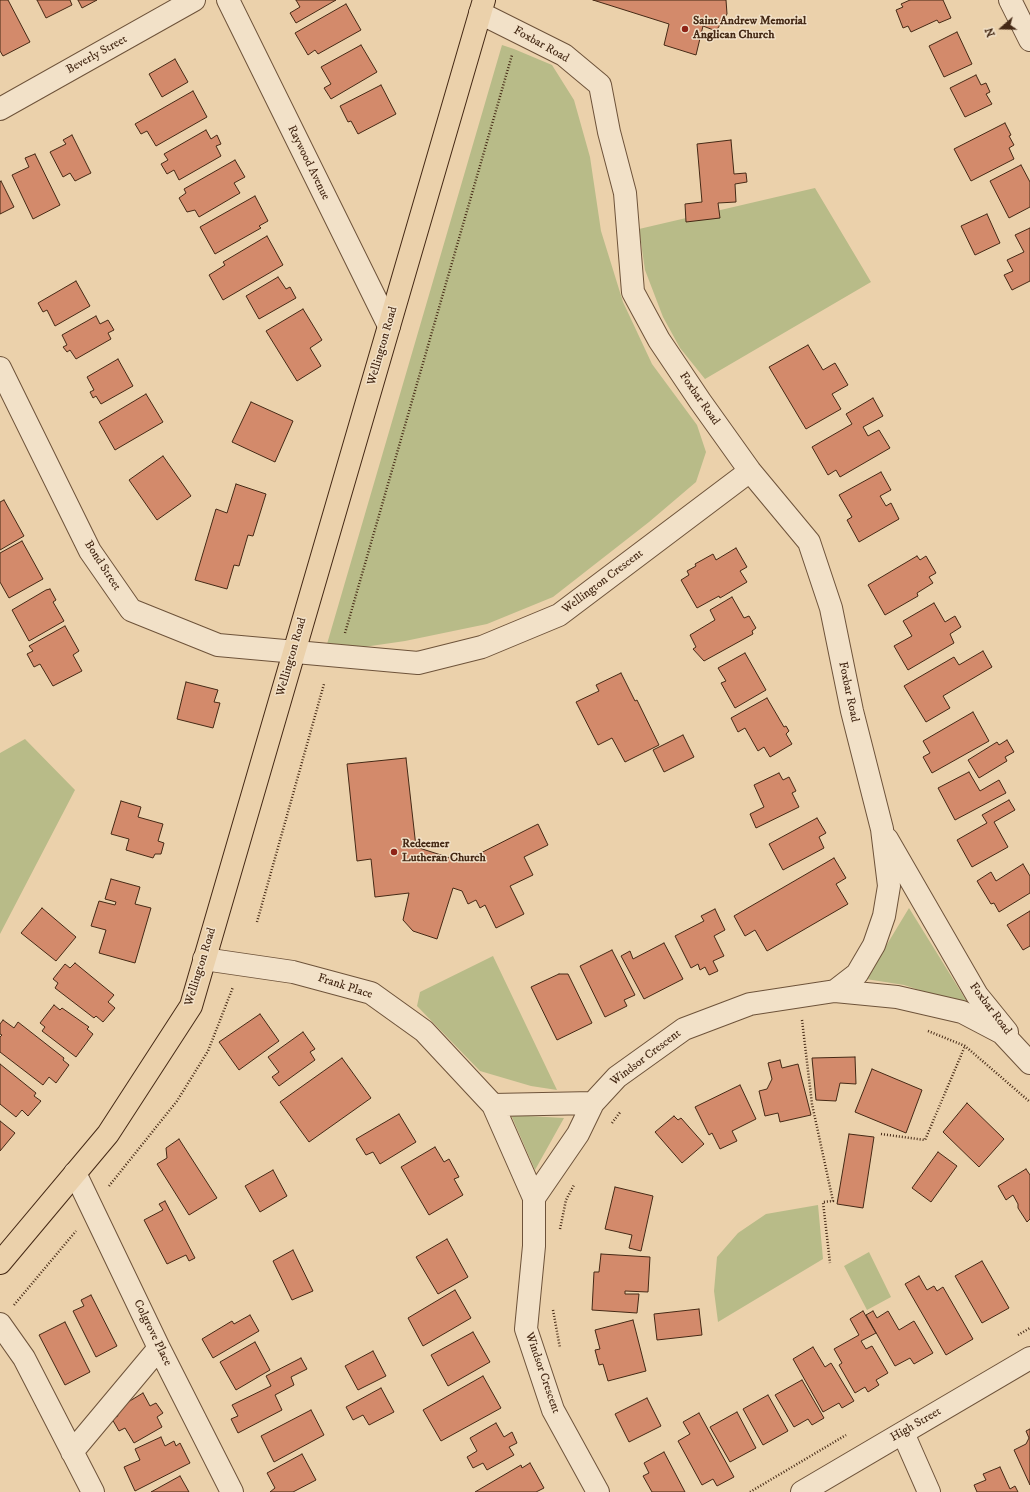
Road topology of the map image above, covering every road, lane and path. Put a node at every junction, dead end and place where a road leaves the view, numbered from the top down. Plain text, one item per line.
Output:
1 (194, 0) edge
2 (228, 0) edge
3 (1010, 0) edge
4 (482, 6) edge
5 (1030, 40) edge
6 (514, 49) dead end
7 (0, 109) edge
8 (389, 326) junction
9 (0, 368) edge
10 (750, 471) junction
11 (343, 639) dead end
12 (294, 652) junction
13 (324, 684) dead end
14 (882, 829) junction
15 (257, 922) dead end
16 (204, 960) junction
17 (234, 984) dead end
18 (835, 991) junction
19 (802, 1014) dead end
20 (922, 1030) dead end
21 (965, 1046) junction
22 (1030, 1062) edge
23 (1030, 1102) edge
24 (593, 1103) junction
25 (493, 1105) junction
26 (626, 1105) dead end
27 (607, 1129) dead end
28 (881, 1134) dead end
29 (75, 1173) junction
30 (577, 1180) dead end
31 (112, 1193) dead end
32 (534, 1198) junction
33 (78, 1229) dead end
34 (560, 1230) dead end
35 (0, 1263) edge
36 (830, 1264) dead end
37 (553, 1308) dead end
38 (5, 1317) edge
39 (159, 1348) junction
40 (560, 1351) dead end
41 (1030, 1358) edge
42 (903, 1433) junction
43 (72, 1452) junction
44 (92, 1492) edge
45 (232, 1492) edge
46 (598, 1492) edge
47 (802, 1492) edge
48 (929, 1492) edge

1 - 7 street, Beverly Street
2 - 8 street, Raywood Avenue
3 - 5 street
4 - 8 main road, Wellington Road
4 - 10 street, Foxbar Road
6 - 11 path
8 - 12 main road, Wellington Road
9 - 12 street, Bond Street
10 - 12 street, Wellington Crescent
10 - 14 street, Foxbar Road
12 - 16 main road, Wellington Road
13 - 15 path
14 - 18 street, Foxbar Road
14 - 22 street, Foxbar Road
16 - 25 street, Frank Place
16 - 29 main road, Wellington Road
17 - 31 path
18 - 22 street, Windsor Crescent
18 - 24 street, Windsor Crescent
19 - 36 path
20 - 21 path
21 - 23 path
21 - 28 path
24 - 25 street
24 - 32 street, Windsor Crescent
25 - 32 street, Frank Place
26 - 27 path
29 - 35 main road, Wellington Road
29 - 39 street, Colgrove Place
30 - 34 path
32 - 46 street, Windsor Crescent
33 - 38 path
37 - 40 path
38 - 43 street
39 - 43 street
39 - 45 street, Colgrove Place
41 - 42 street, High Street
42 - 47 street, High Street
42 - 48 street
43 - 44 street

